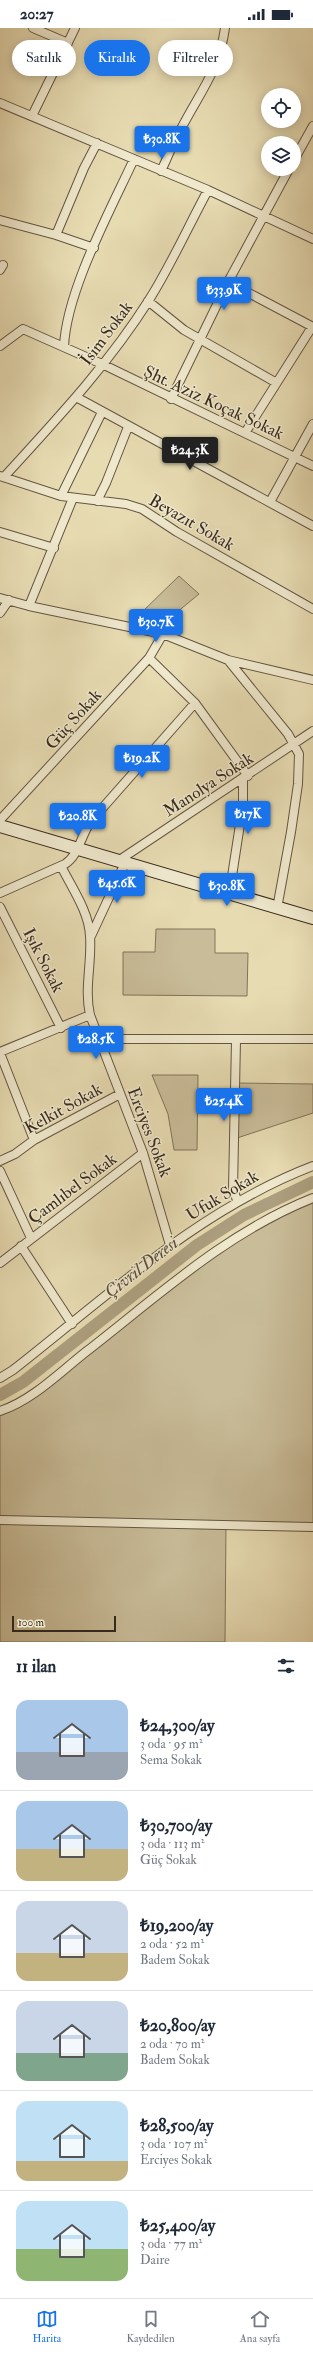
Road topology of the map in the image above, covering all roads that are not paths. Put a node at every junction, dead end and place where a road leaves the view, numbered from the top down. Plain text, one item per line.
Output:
1 (33, 28) edge
2 (75, 28) edge
3 (225, 28) edge
4 (61, 40) edge
5 (69, 40) edge
6 (52, 76) edge
7 (0, 103) edge
8 (32, 116) junction
9 (313, 126) edge
10 (96, 143) junction
11 (301, 147) edge
12 (134, 159) junction
13 (161, 171) junction
14 (285, 176) edge
15 (208, 190) junction
16 (263, 216) junction
17 (0, 220) edge
18 (56, 235) junction
19 (313, 239) edge
20 (94, 248) junction
21 (228, 282) junction
22 (148, 301) junction
23 (312, 327) edge
24 (199, 339) junction
25 (0, 346) edge
26 (64, 347) junction
27 (102, 364) junction
28 (275, 382) junction
29 (76, 397) junction
30 (171, 399) junction
31 (102, 412) junction
32 (313, 424) edge
33 (128, 427) junction
34 (245, 433) junction
35 (295, 457) junction
36 (313, 466) edge
37 (2, 476) edge
38 (61, 496) junction
39 (73, 498) junction
40 (97, 501) junction
41 (270, 502) junction
42 (313, 526) edge
43 (0, 532) edge
44 (54, 548) junction
45 (0, 598) edge
46 (9, 600) junction
47 (30, 606) junction
48 (313, 610) edge
49 (0, 613) edge
50 (163, 634) junction
51 (149, 658) junction
52 (228, 660) junction
53 (313, 680) edge
54 (195, 703) junction
55 (313, 731) edge
56 (295, 745) junction
57 (246, 777) junction
58 (0, 820) edge
59 (0, 826) edge
60 (77, 849) junction
61 (122, 862) junction
62 (62, 866) junction
63 (149, 870) junction
64 (230, 889) junction
65 (0, 893) edge
66 (278, 902) junction
67 (0, 906) edge
68 (313, 912) edge
69 (313, 918) edge
70 (90, 937) junction
71 (90, 1016) junction
72 (61, 1028) junction
73 (97, 1035) junction
74 (313, 1039) edge
75 (236, 1040) junction
76 (0, 1052) edge
77 (120, 1094) junction
78 (34, 1140) junction
79 (143, 1153) junction
80 (0, 1161) edge
81 (313, 1166) edge
82 (1, 1176) edge
83 (313, 1198) edge
84 (237, 1200) junction
85 (31, 1238) junction
86 (20, 1246) junction
87 (170, 1246) junction
88 (0, 1263) edge
89 (72, 1324) junction
90 (0, 1378) edge
91 (0, 1411) edge
92 (0, 1520) edge
93 (313, 1527) edge

1 - 4 street
2 - 5 street
3 - 13 street
6 - 8 street
7 - 8 street
8 - 10 street
9 - 11 street
10 - 12 street
10 - 18 street
12 - 13 street
12 - 20 street
13 - 15 street
14 - 16 street
15 - 16 street
15 - 22 street, İsim Sokak
16 - 19 street
16 - 21 street
17 - 18 street
18 - 20 street
20 - 26 street
21 - 23 street
21 - 24 street
22 - 24 street
22 - 27 street, İsim Sokak
23 - 28 street
24 - 28 street
24 - 30 street
25 - 26 street, Şht. Aziz Koçak Sokak
26 - 27 street, Şht. Aziz Koçak Sokak
27 - 29 street, İsim Sokak
27 - 30 street, Şht. Aziz Koçak Sokak
28 - 34 street
29 - 31 street
29 - 37 street, İsim Sokak
30 - 34 street, Şht. Aziz Koçak Sokak
31 - 33 street
31 - 38 street
32 - 35 street
33 - 40 street
33 - 41 street
34 - 35 street, Şht. Aziz Koçak Sokak
35 - 36 street, Şht. Aziz Koçak Sokak
35 - 41 street
37 - 38 street, Beyazıt Sokak
38 - 39 street, Beyazıt Sokak
39 - 40 street, Beyazıt Sokak
39 - 44 street
40 - 48 street, Beyazıt Sokak
41 - 42 street
43 - 44 street
44 - 47 street
45 - 46 street
46 - 47 street
46 - 49 street
47 - 50 street
50 - 51 street, Güç Sokak
50 - 52 street
51 - 54 street
51 - 58 street, Güç Sokak
52 - 53 street
52 - 56 street
54 - 57 street
54 - 60 street
55 - 56 street, Manolya Sokak
56 - 57 street, Manolya Sokak
56 - 66 street
57 - 61 street, Manolya Sokak
57 - 64 street
59 - 60 street
60 - 61 street
60 - 62 street
61 - 63 street
61 - 70 street, Erciyes Sokak
62 - 65 street
62 - 70 street, Erciyes Sokak
63 - 64 street
63 - 69 street
64 - 66 street
66 - 68 street
67 - 72 street, Işık Sokak
70 - 71 street, Erciyes Sokak
71 - 72 street
71 - 73 street, Erciyes Sokak
72 - 76 street
73 - 75 street
73 - 77 street, Erciyes Sokak
74 - 75 street
75 - 84 street
76 - 78 street
77 - 78 street, Kelkit Sokak
77 - 79 street, Erciyes Sokak
78 - 80 street, Kelkit Sokak
79 - 85 street, Çamlıbel Sokak
79 - 87 street, Erciyes Sokak
81 - 84 street, Ufuk Sokak
82 - 85 street
83 - 91 street
84 - 87 street, Ufuk Sokak
85 - 86 street, Çamlıbel Sokak
86 - 88 street, Çamlıbel Sokak
86 - 89 street
87 - 89 street, Ufuk Sokak
89 - 90 street, Ufuk Sokak
92 - 93 street

